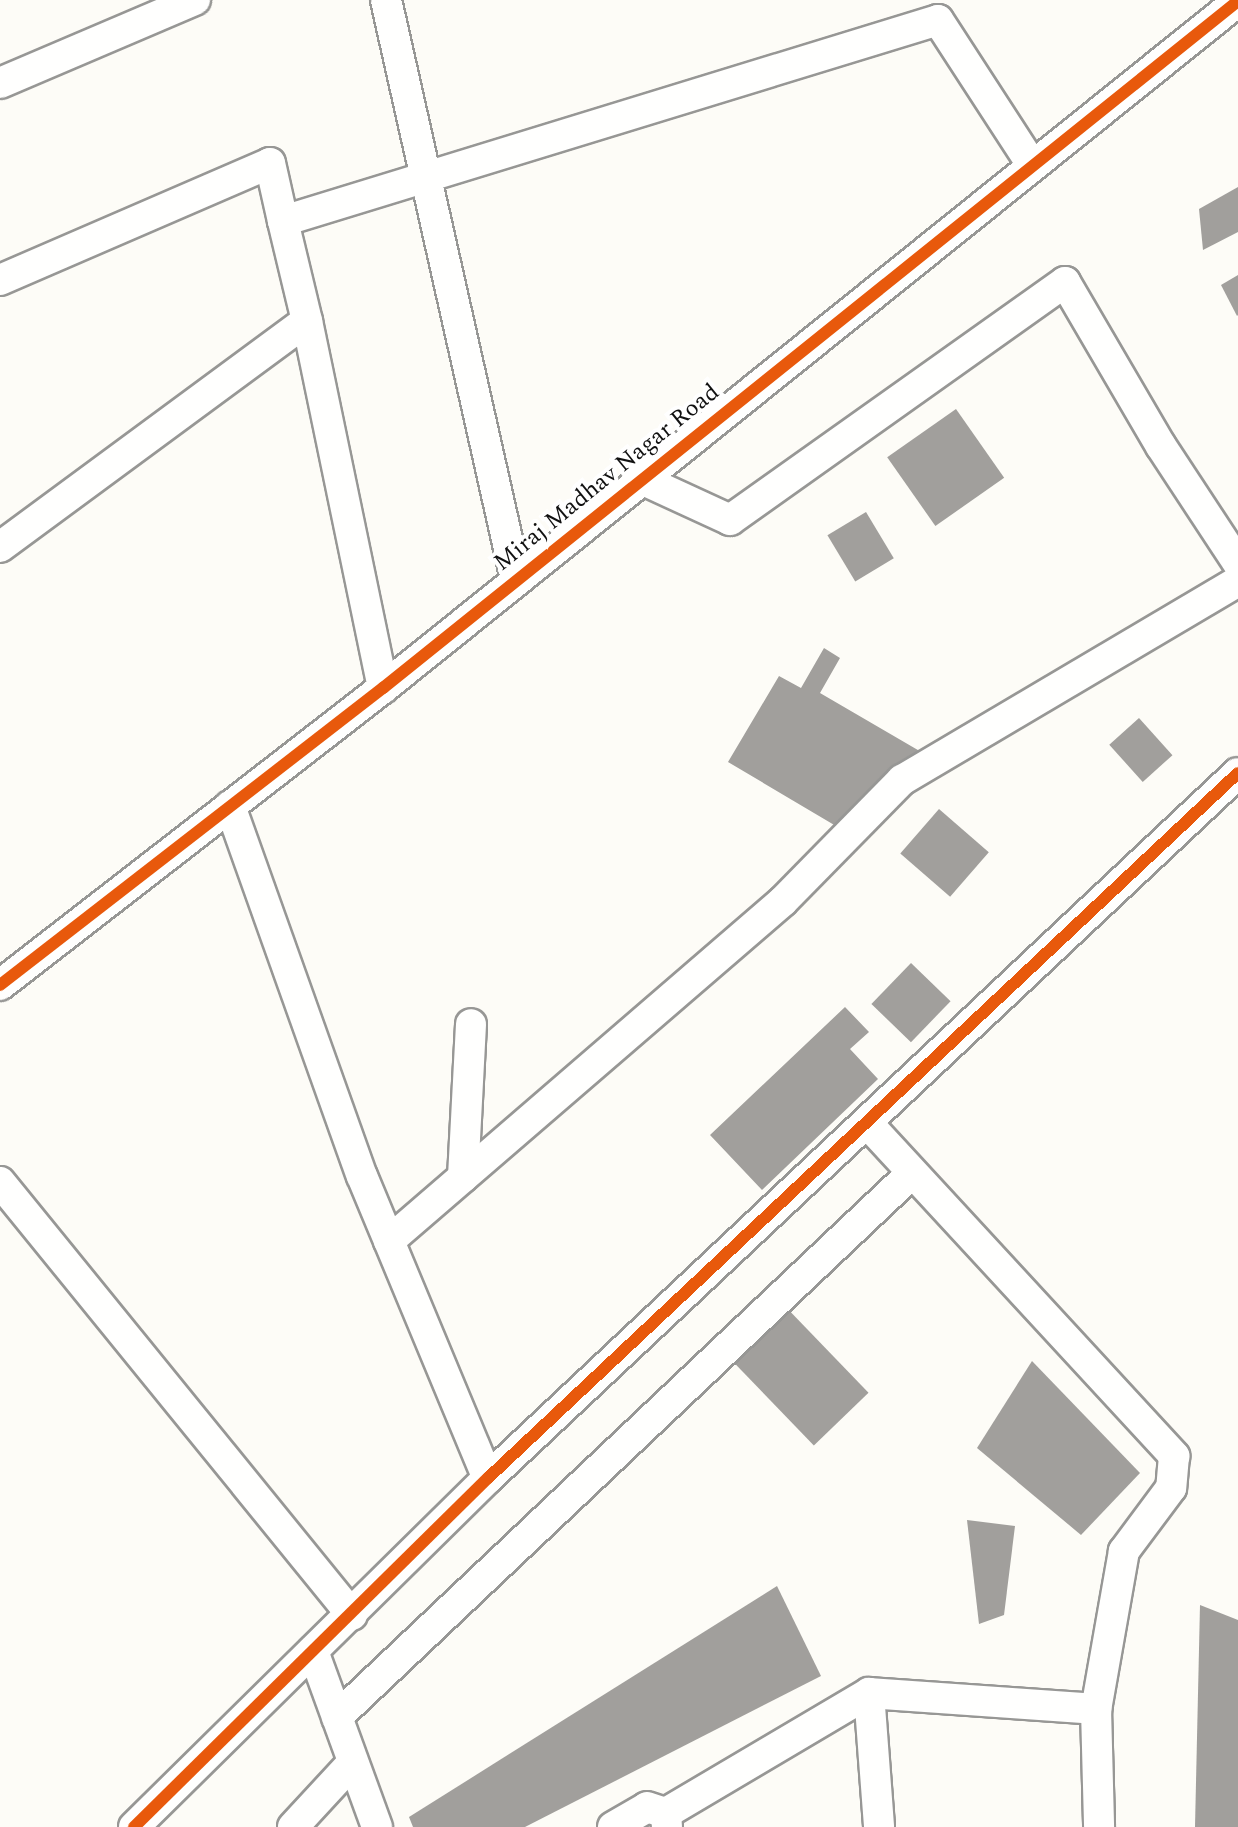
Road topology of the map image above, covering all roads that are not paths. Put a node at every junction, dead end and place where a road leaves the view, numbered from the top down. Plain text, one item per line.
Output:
1 (195, 0) edge
2 (386, 0) edge
3 (1237, 5) edge
4 (0, 83) edge
5 (1032, 165) junction
6 (425, 175) junction
7 (283, 221) junction
8 (0, 280) edge
9 (307, 321) junction
10 (641, 479) junction
11 (0, 547) edge
12 (1238, 563) edge
13 (516, 579) junction
14 (1238, 581) edge
15 (383, 688) junction
16 (1235, 779) edge
17 (230, 806) junction
18 (0, 985) edge
19 (471, 1024) dead end
20 (868, 1124) junction
21 (912, 1173) junction
22 (463, 1177) junction
23 (0, 1182) edge
24 (389, 1241) junction
25 (488, 1478) junction
26 (352, 1615) junction
27 (313, 1651) junction
28 (869, 1693) junction
29 (1096, 1709) junction
30 (337, 1717) junction
31 (353, 1762) junction
32 (666, 1820) edge
33 (134, 1827) edge
34 (293, 1827) edge
35 (377, 1827) edge
36 (613, 1827) edge
37 (879, 1827) edge
38 (1099, 1827) edge

1 - 4 street
2 - 6 street
3 - 5 street, Miraj Madhav Nagar Road
5 - 6 street
5 - 10 street, Miraj Madhav Nagar Road
6 - 7 street
6 - 13 street
7 - 8 street
7 - 9 street
9 - 11 street
9 - 15 street
10 - 12 street
10 - 13 street, Miraj Madhav Nagar Road
13 - 15 street, Miraj Madhav Nagar Road
14 - 22 street
15 - 17 street, Miraj Madhav Nagar Road
16 - 20 street
17 - 18 street, Miraj Madhav Nagar Road
17 - 24 street
19 - 22 street
20 - 21 street
20 - 25 street
21 - 29 street
21 - 30 street
22 - 24 street
23 - 26 street
24 - 25 street
25 - 26 street
26 - 27 street
27 - 30 street
27 - 33 street
28 - 29 street
28 - 32 street
28 - 37 street
29 - 38 street
30 - 31 street
31 - 34 street
31 - 35 street
32 - 36 street

